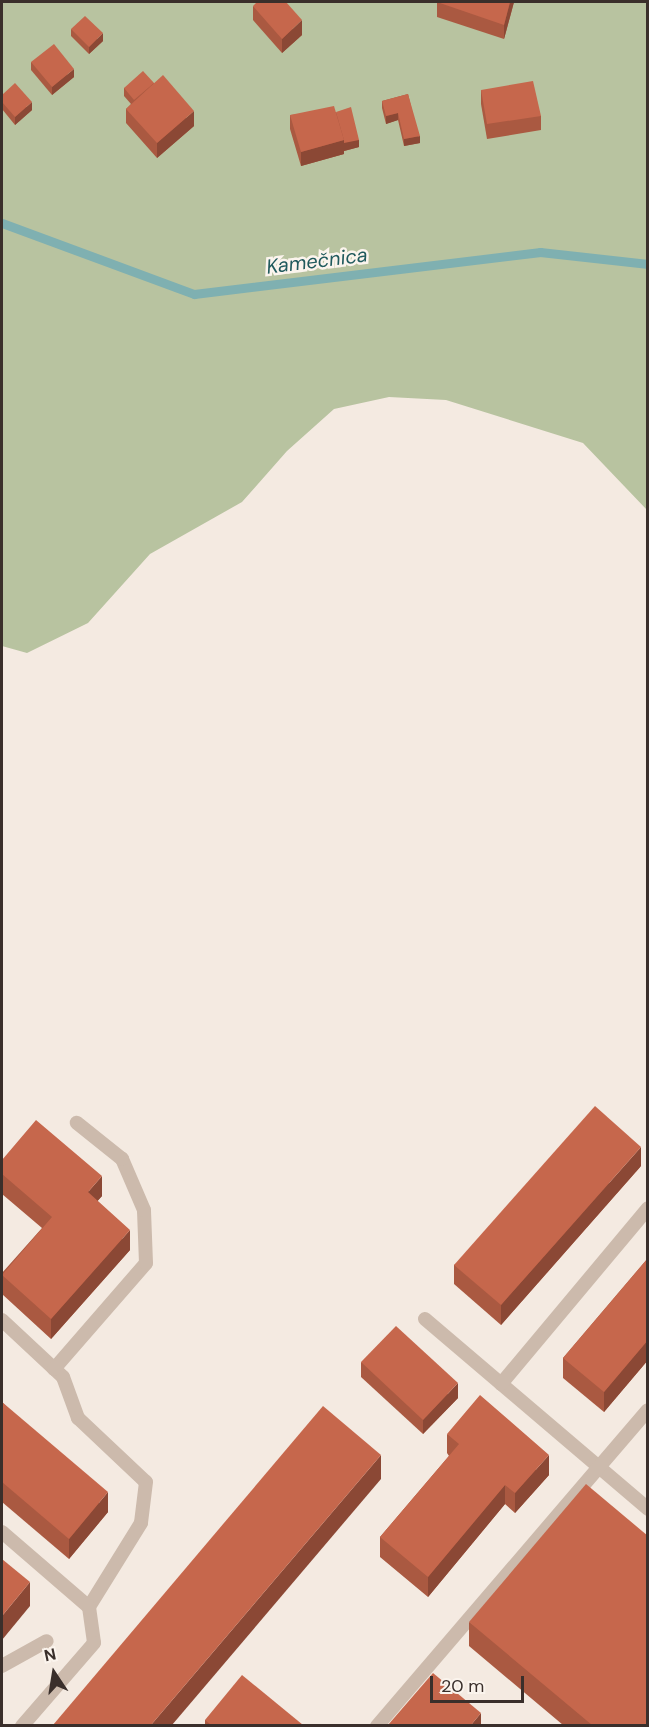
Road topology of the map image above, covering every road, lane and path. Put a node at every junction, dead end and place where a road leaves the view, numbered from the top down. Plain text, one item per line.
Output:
1 (77, 1123) dead end
2 (648, 1208) edge
3 (425, 1318) dead end
4 (2, 1320) edge
5 (54, 1369) junction
6 (501, 1383) junction
7 (648, 1410) edge
8 (599, 1468) junction
9 (648, 1509) edge
10 (2, 1532) edge
11 (89, 1607) junction
12 (47, 1641) dead end
13 (2, 1666) edge
14 (22, 1725) edge
15 (377, 1725) edge

1 - 5 lane
2 - 6 lane
3 - 6 lane
4 - 5 lane
5 - 11 lane
6 - 8 lane
7 - 8 lane
8 - 9 lane
8 - 15 lane
10 - 11 lane
11 - 14 lane
12 - 13 lane

